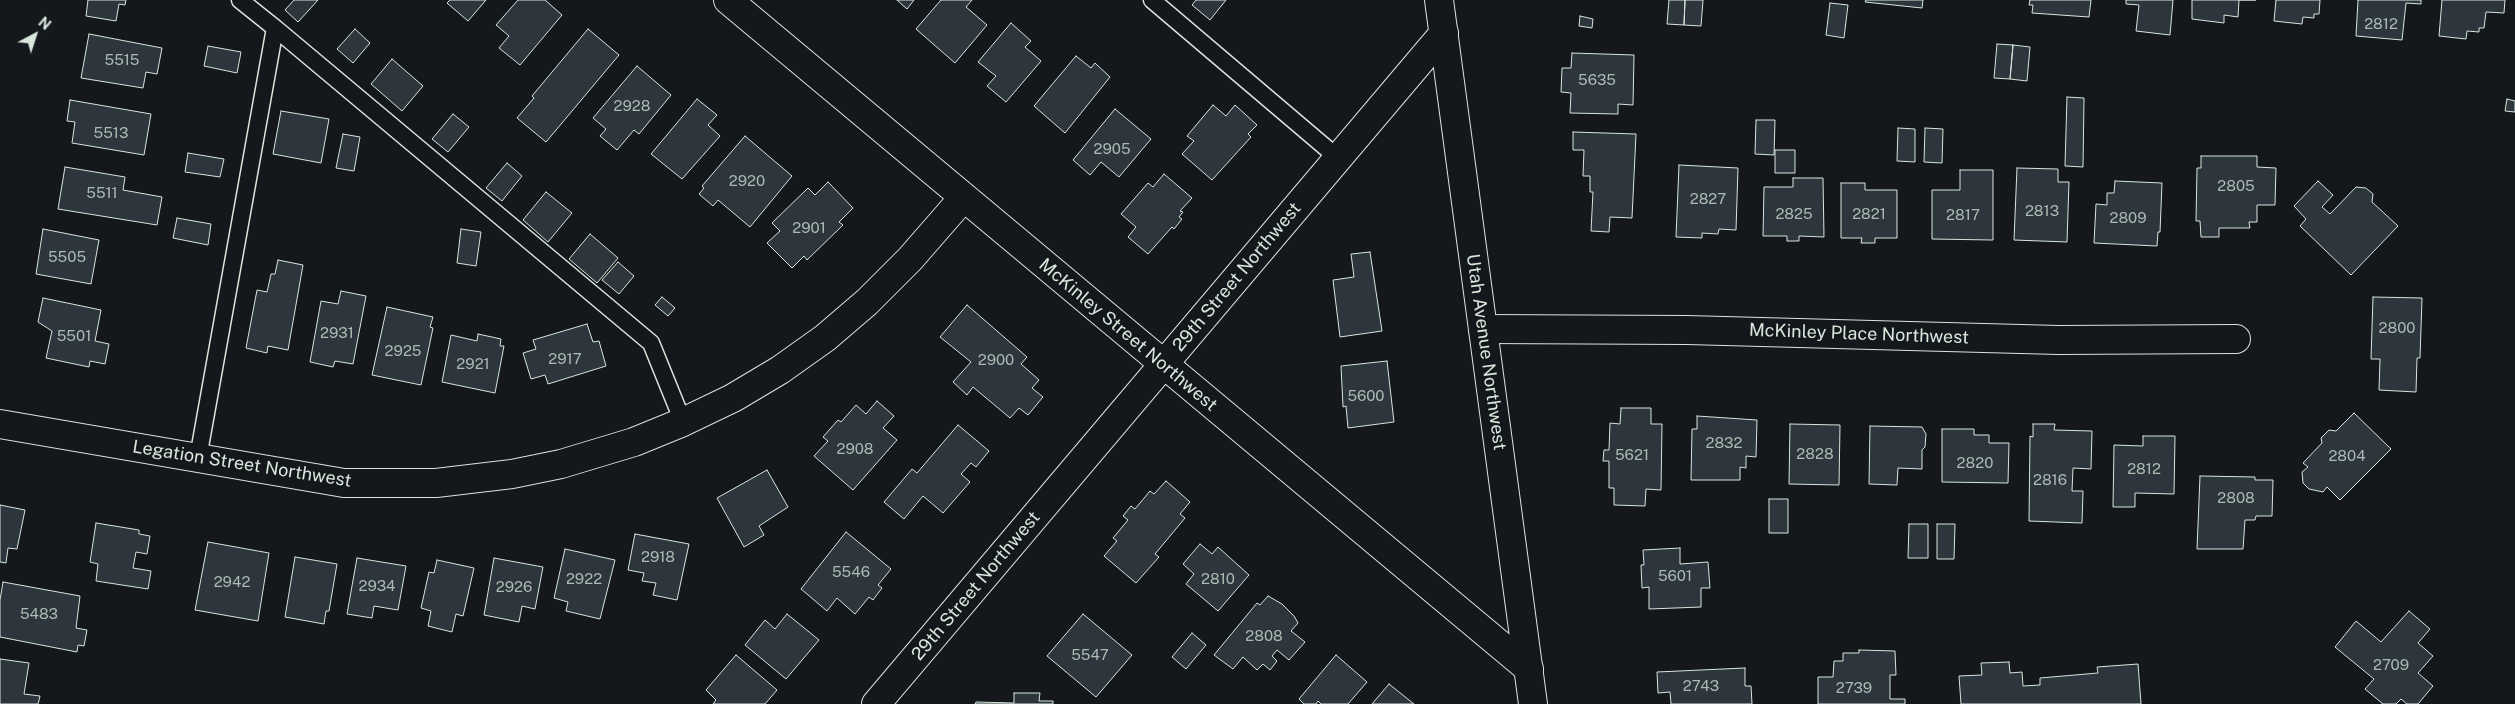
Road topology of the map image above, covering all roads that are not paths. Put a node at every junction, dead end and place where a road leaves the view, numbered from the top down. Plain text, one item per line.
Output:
1 (240, 0) edge
2 (728, 0) edge
3 (1152, 0) edge
4 (1439, 0) edge
5 (275, 28) junction
6 (1444, 33) junction
7 (1338, 158) junction
8 (964, 197) junction
9 (1483, 328) junction
10 (2236, 339) dead end
11 (1163, 364) junction
12 (683, 422) junction
13 (0, 424) edge
14 (198, 458) junction
15 (1529, 669) junction
16 (876, 704) edge
17 (1533, 704) edge

1 - 5 lane
2 - 8 street, McKinley Street Northwest
3 - 7 lane
4 - 6 street, Utah Avenue Northwest
5 - 12 lane
5 - 14 lane
6 - 7 street, 29th Street Northwest
6 - 9 street, Utah Avenue Northwest
7 - 11 street, 29th Street Northwest
8 - 11 street, McKinley Street Northwest
8 - 12 street, Legation Street Northwest
9 - 10 street, McKinley Place Northwest
9 - 15 street, Utah Avenue Northwest
11 - 15 street, McKinley Street Northwest
11 - 16 street, 29th Street Northwest
12 - 14 street, Legation Street Northwest
13 - 14 street, Legation Street Northwest
15 - 17 street, Utah Avenue Northwest

